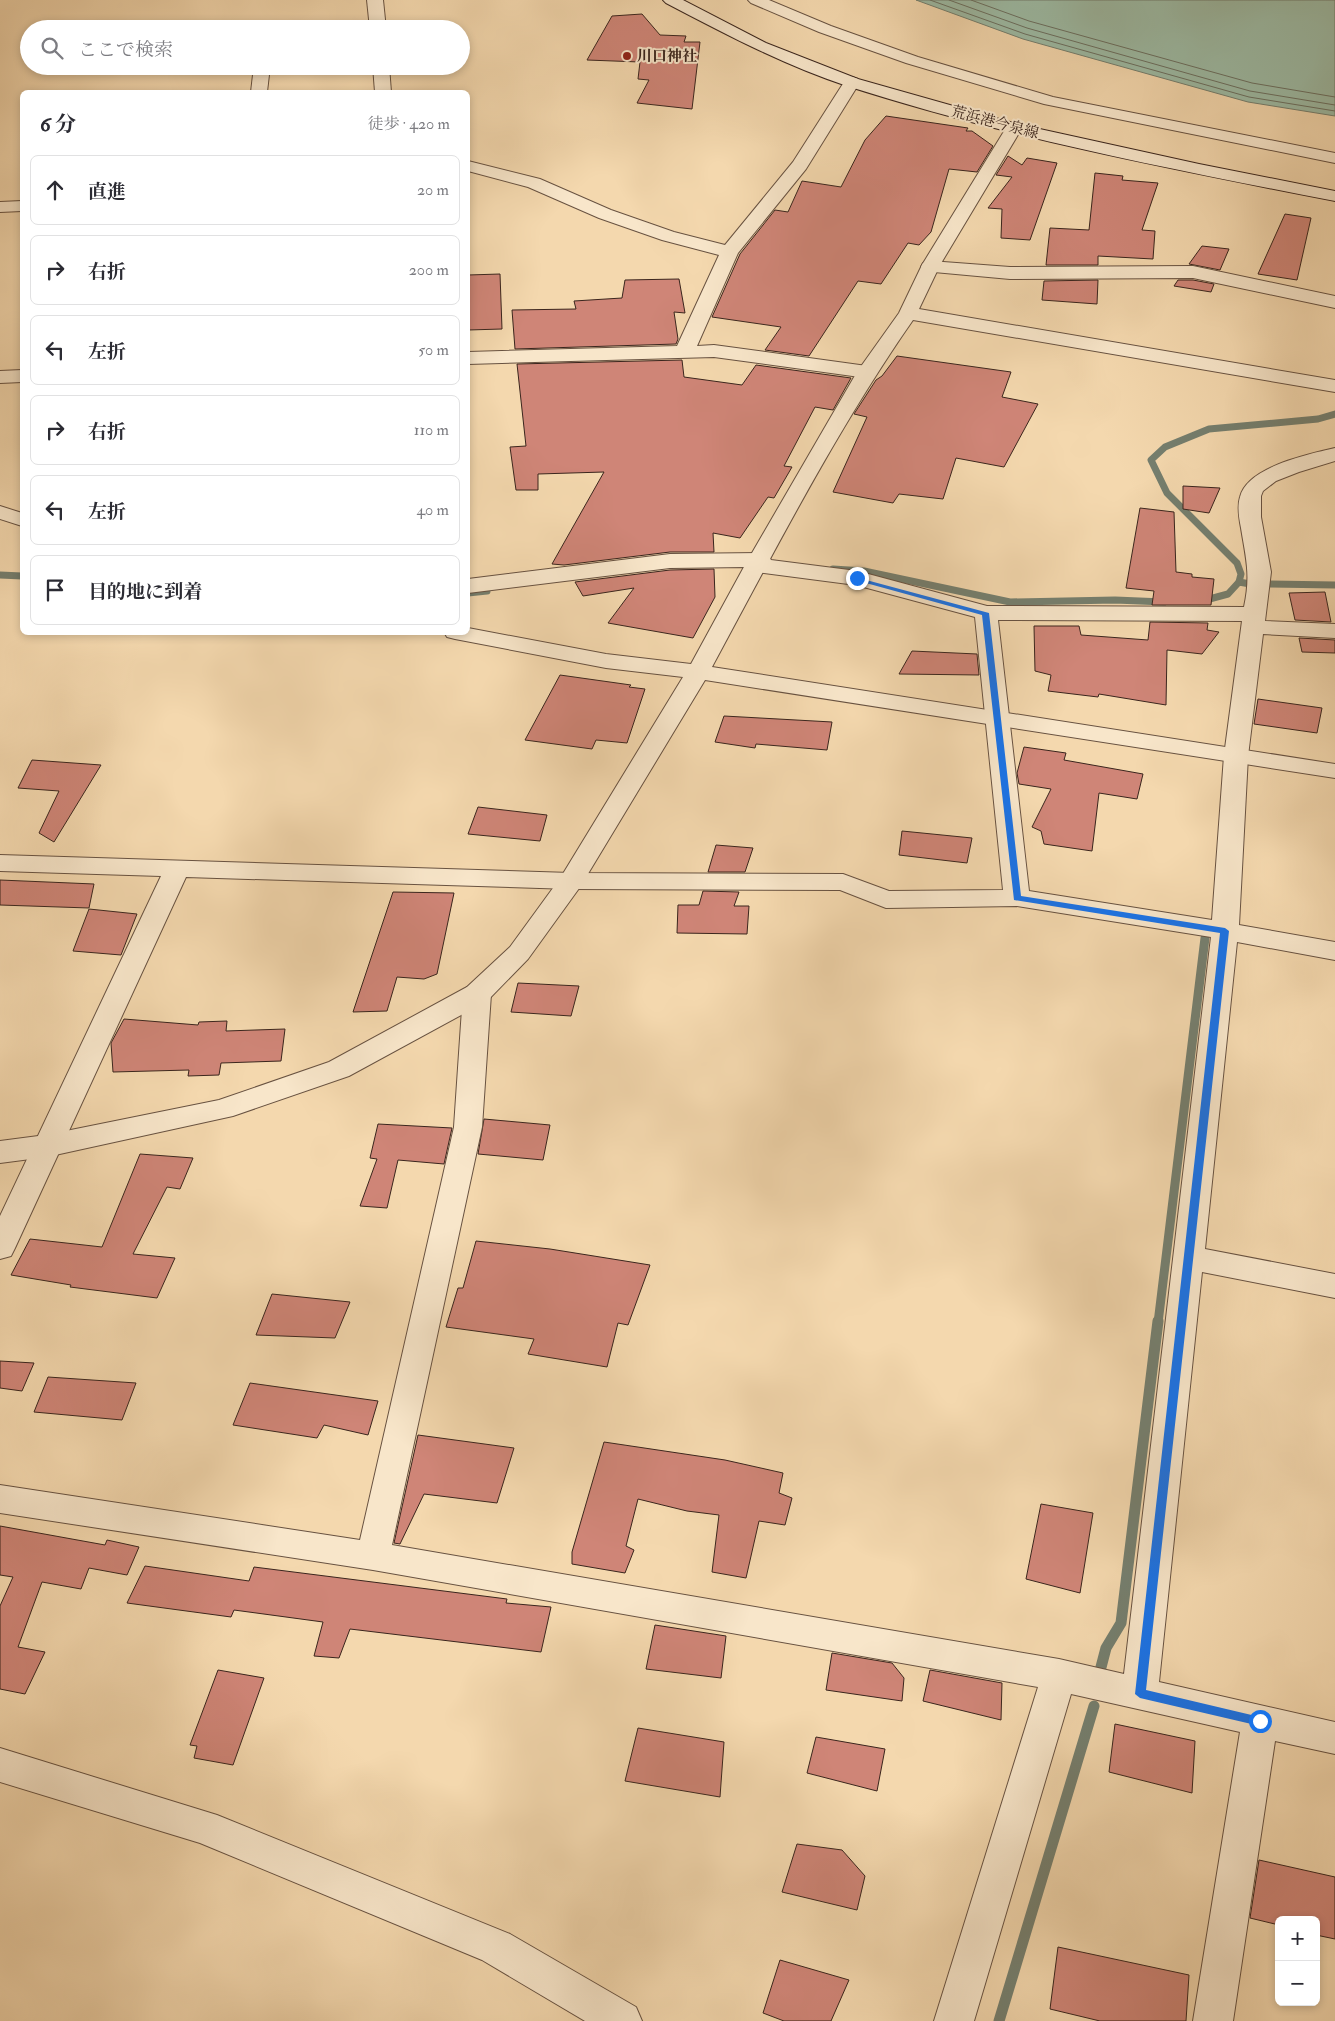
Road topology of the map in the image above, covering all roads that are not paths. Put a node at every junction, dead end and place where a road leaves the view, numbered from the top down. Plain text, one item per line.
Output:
1 (375, 0) edge
2 (671, 0) edge
3 (756, 0) edge
4 (377, 20) edge
5 (261, 75) edge
6 (382, 75) edge
7 (852, 82) junction
8 (260, 90) edge
9 (383, 90) edge
10 (1014, 128) junction
11 (1335, 158) edge
12 (470, 167) edge
13 (1335, 196) edge
14 (20, 206) edge
15 (0, 207) edge
16 (729, 252) junction
17 (930, 267) junction
18 (1335, 302) edge
19 (908, 312) junction
20 (685, 351) junction
21 (470, 358) edge
22 (867, 372) junction
23 (20, 376) edge
24 (0, 377) edge
25 (1335, 386) edge
26 (1335, 454) edge
27 (0, 512) edge
28 (20, 519) edge
29 (758, 562) junction
30 (470, 586) edge
31 (986, 613) junction
32 (1254, 620) junction
33 (1335, 631) edge
34 (470, 635) edge
35 (698, 672) junction
36 (998, 719) junction
37 (1236, 756) junction
38 (1335, 771) edge
39 (0, 863) edge
40 (177, 869) junction
41 (571, 882) junction
42 (1017, 898) junction
43 (1225, 931) junction
44 (1335, 951) edge
45 (477, 994) junction
46 (46, 1146) junction
47 (0, 1152) edge
48 (0, 1248) edge
49 (1189, 1258) junction
50 (1335, 1286) edge
51 (0, 1498) edge
52 (374, 1556) junction
53 (1059, 1675) junction
54 (1140, 1694) junction
55 (1260, 1721) junction
56 (1335, 1738) edge
57 (0, 1765) edge
58 (622, 2021) edge
59 (954, 2021) edge
60 (1213, 2021) edge

1 - 4 street
2 - 7 street, 荒浜港今泉線
3 - 11 street
5 - 8 street
6 - 9 street
7 - 10 street, 荒浜港今泉線
7 - 16 street
10 - 13 street, 荒浜港今泉線
10 - 17 street
12 - 16 street
14 - 15 street
16 - 20 street
17 - 18 street
17 - 19 street
19 - 22 street
19 - 25 street
20 - 21 street
20 - 22 street
22 - 29 street
23 - 24 street
26 - 32 street
27 - 28 street
29 - 30 street
29 - 31 street
29 - 35 street
31 - 32 street
31 - 36 street
32 - 33 street
32 - 37 street
34 - 35 street
35 - 36 street
35 - 41 street
36 - 37 street
36 - 42 street
37 - 38 street
37 - 43 street
39 - 40 street
40 - 41 street
40 - 46 street
41 - 42 street
41 - 45 street
42 - 43 street
43 - 44 street
43 - 49 street
45 - 46 street
45 - 52 street
46 - 47 street
46 - 48 street
49 - 50 street
49 - 54 street
51 - 52 street
52 - 53 street
53 - 54 street
53 - 59 street
54 - 55 street
55 - 56 street
55 - 60 street
57 - 58 street

